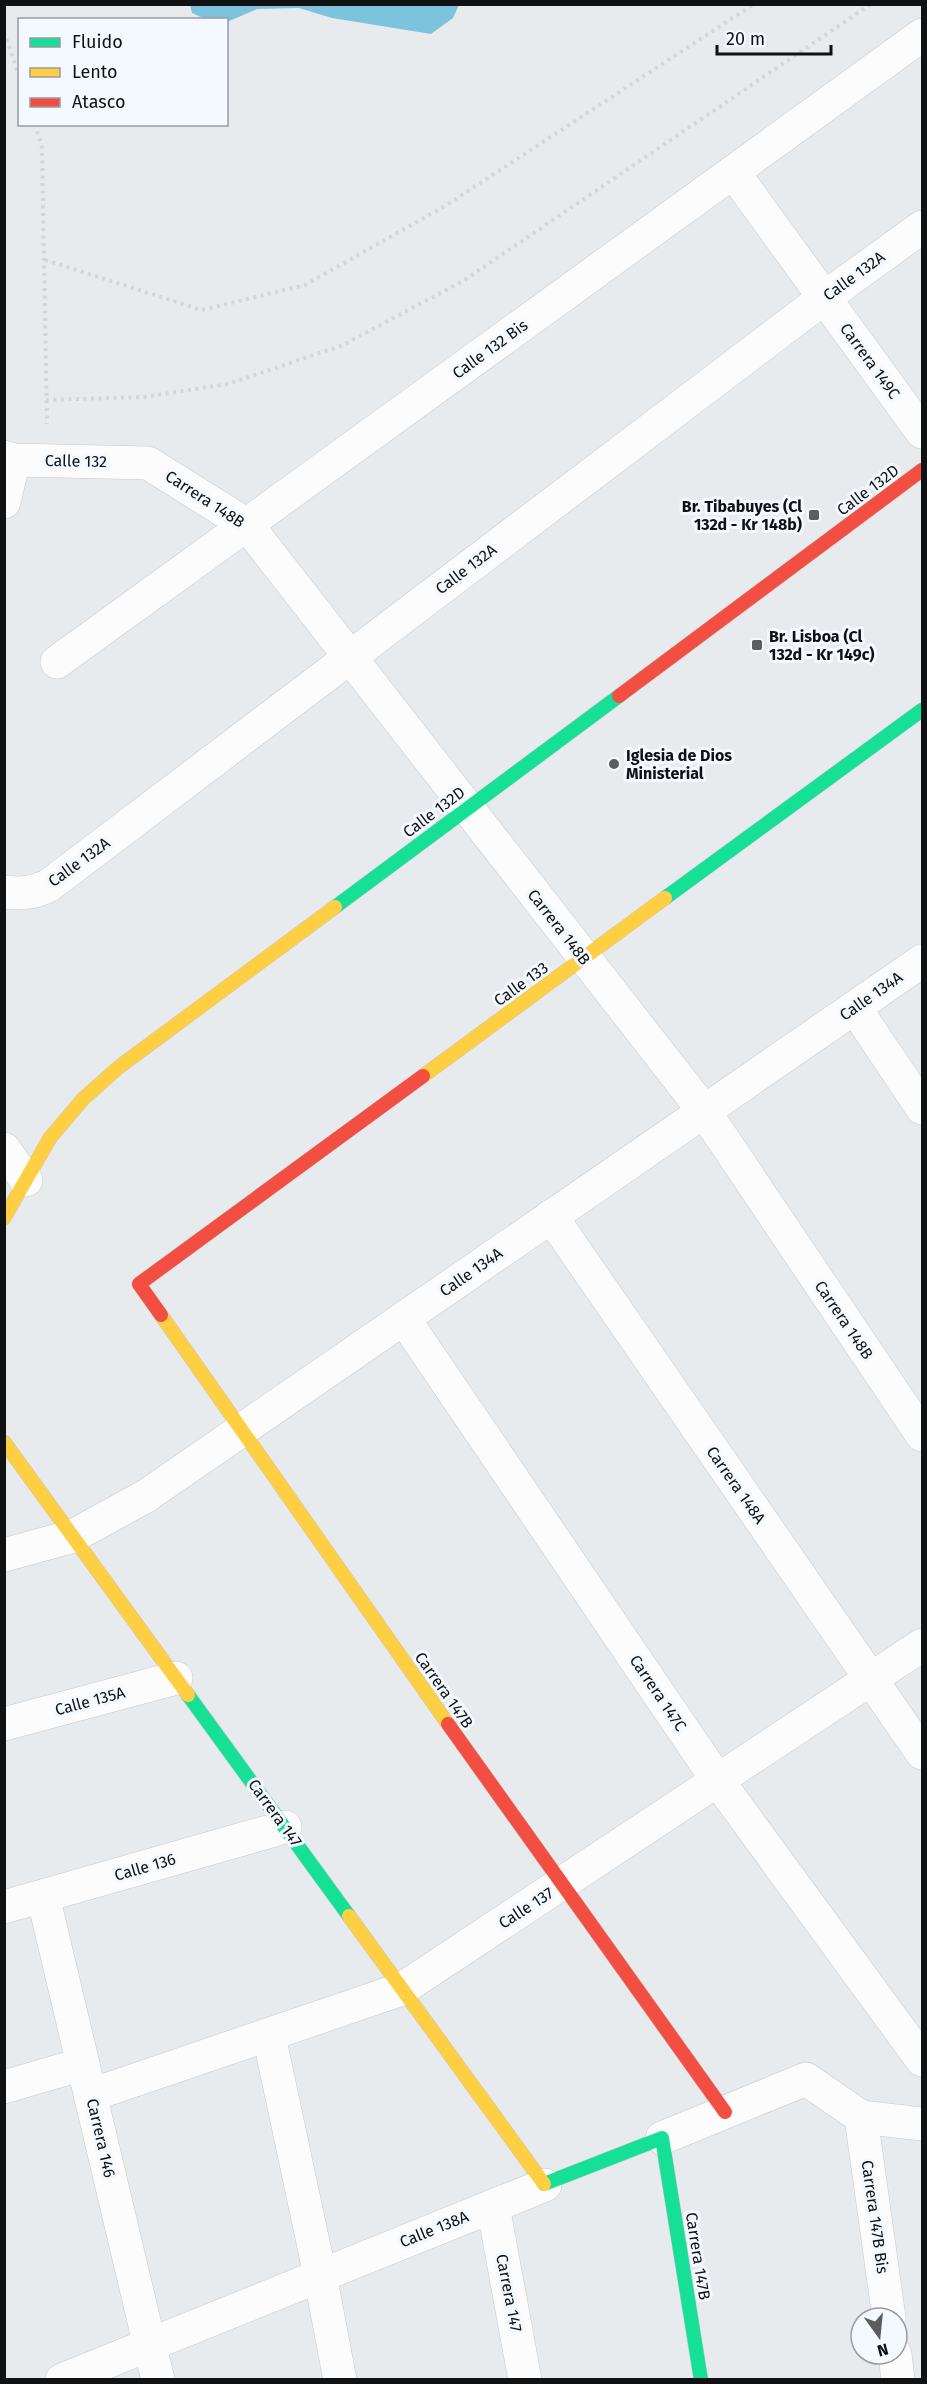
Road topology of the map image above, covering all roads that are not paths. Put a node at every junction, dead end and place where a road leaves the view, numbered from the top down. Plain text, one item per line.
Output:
1 (922, 35) edge
2 (733, 172) junction
3 (922, 227) edge
4 (824, 298) junction
5 (922, 432) edge
6 (9, 459) edge
7 (148, 463) joint
8 (922, 470) edge
9 (4, 502) edge
10 (247, 525) junction
11 (350, 657) junction
12 (57, 662) dead end
13 (922, 710) edge
14 (468, 808) junction
15 (4, 892) edge
16 (584, 958) junction
17 (922, 961) edge
18 (855, 1008) junction
19 (922, 1108) edge
20 (704, 1111) junction
21 (4, 1149) edge
22 (26, 1180) junction
23 (551, 1216) junction
24 (4, 1218) edge
25 (139, 1284) joint
26 (404, 1318) junction
27 (242, 1430) junction
28 (922, 1435) edge
29 (4, 1442) edge
30 (73, 1536) junction
31 (4, 1555) edge
32 (922, 1645) edge
33 (176, 1678) junction
34 (870, 1679) junction
35 (4, 1724) edge
36 (922, 1753) edge
37 (718, 1781) junction
38 (285, 1827) junction
39 (561, 1885) junction
40 (42, 1896) junction
41 (4, 1907) edge
42 (402, 1989) junction
43 (269, 2036) junction
44 (922, 2060) edge
45 (83, 2064) junction
46 (4, 2087) edge
47 (91, 2095) junction
48 (724, 2112) junction
49 (861, 2117) junction
50 (922, 2124) edge
51 (662, 2138) junction
52 (545, 2185) junction
53 (493, 2206) junction
54 (320, 2275) junction
55 (888, 2306) edge
56 (150, 2344) junction
57 (62, 2379) edge
58 (158, 2379) edge
59 (340, 2379) edge
60 (525, 2379) edge
61 (701, 2379) edge

1 - 2 street, Calle 132 Bis
2 - 4 street, Carrera 149C
2 - 10 street, Calle 132 Bis
3 - 4 street, Calle 132A
4 - 5 street, Carrera 149C
4 - 11 street, Calle 132A
6 - 7 street, Calle 132
6 - 9 street
7 - 10 street, Carrera 148B
8 - 14 street, Calle 132D
10 - 11 street, Carrera 148B
10 - 12 street, Calle 132 Bis
11 - 14 street, Carrera 148B
11 - 15 street, Calle 132A
13 - 16 street, Calle 133
14 - 16 street, Carrera 148B
14 - 22 street, Calle 132D
16 - 20 street, Carrera 148B
16 - 25 street, Calle 133
17 - 18 street, Calle 134A
18 - 19 street
18 - 20 street, Calle 134A
20 - 23 street, Calle 134A
20 - 28 street, Carrera 148B
21 - 22 street
22 - 24 street, Calle 132D
23 - 26 street, Calle 134A
23 - 34 street, Carrera 148A
25 - 27 street, Carrera 147B
26 - 27 street, Calle 134A
26 - 37 street, Carrera 147C
27 - 30 street, Calle 134A
27 - 39 street, Carrera 147B
29 - 30 street, Carrera 147
30 - 31 street, Calle 134A
30 - 33 street, Carrera 147
32 - 34 street, Calle 137
33 - 35 street, Calle 135A
33 - 38 street, Carrera 147
34 - 36 street, Carrera 148A
34 - 37 street, Calle 137
37 - 39 street, Calle 137
37 - 44 street, Carrera 147C
38 - 40 street, Calle 136
38 - 42 street, Carrera 147
39 - 42 street, Calle 137
39 - 48 street, Carrera 147B
40 - 41 street, Calle 136
40 - 45 street, Carrera 146
42 - 43 street, Calle 137
42 - 52 street, Carrera 147
43 - 47 street, Calle 137
43 - 54 street
45 - 46 street
45 - 47 street, Carrera 146
47 - 56 street, Carrera 146
48 - 49 street, Calle 138A
48 - 51 street, Calle 138A
49 - 50 street
49 - 55 street, Carrera 147B Bis
51 - 52 street, Calle 138A
51 - 61 street, Carrera 147B
52 - 53 street, Calle 138A
53 - 54 street, Calle 138A
53 - 60 street, Carrera 147
54 - 56 street, Calle 138A
54 - 59 street
56 - 57 street, Calle 138A
56 - 58 street, Carrera 146

